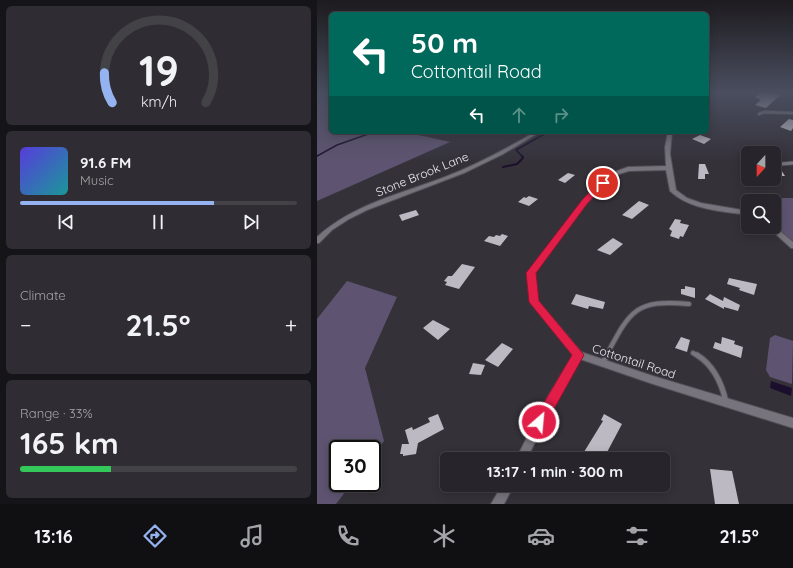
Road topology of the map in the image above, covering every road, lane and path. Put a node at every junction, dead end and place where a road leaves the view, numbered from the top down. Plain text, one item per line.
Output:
1 (534, 134) edge
2 (670, 134) edge
3 (793, 163) edge
4 (781, 164) dead end
5 (668, 168) junction
6 (741, 212) edge
7 (779, 234) edge
8 (317, 241) edge
9 (793, 246) edge
10 (689, 304) dead end
11 (693, 353) dead end
12 (578, 355) junction
13 (603, 362) junction
14 (726, 403) junction
15 (793, 423) edge
16 (524, 452) edge
17 (504, 492) edge
18 (497, 504) edge

1 - 8 street, Stone Brook Lane
2 - 5 street
3 - 4 lane
5 - 6 street
5 - 12 street, Cottontail Road
7 - 9 street
10 - 13 lane
11 - 14 lane
12 - 13 street, Cottontail Road
12 - 16 street
13 - 14 street, Cottontail Road
14 - 15 street, Cottontail Road
17 - 18 street

